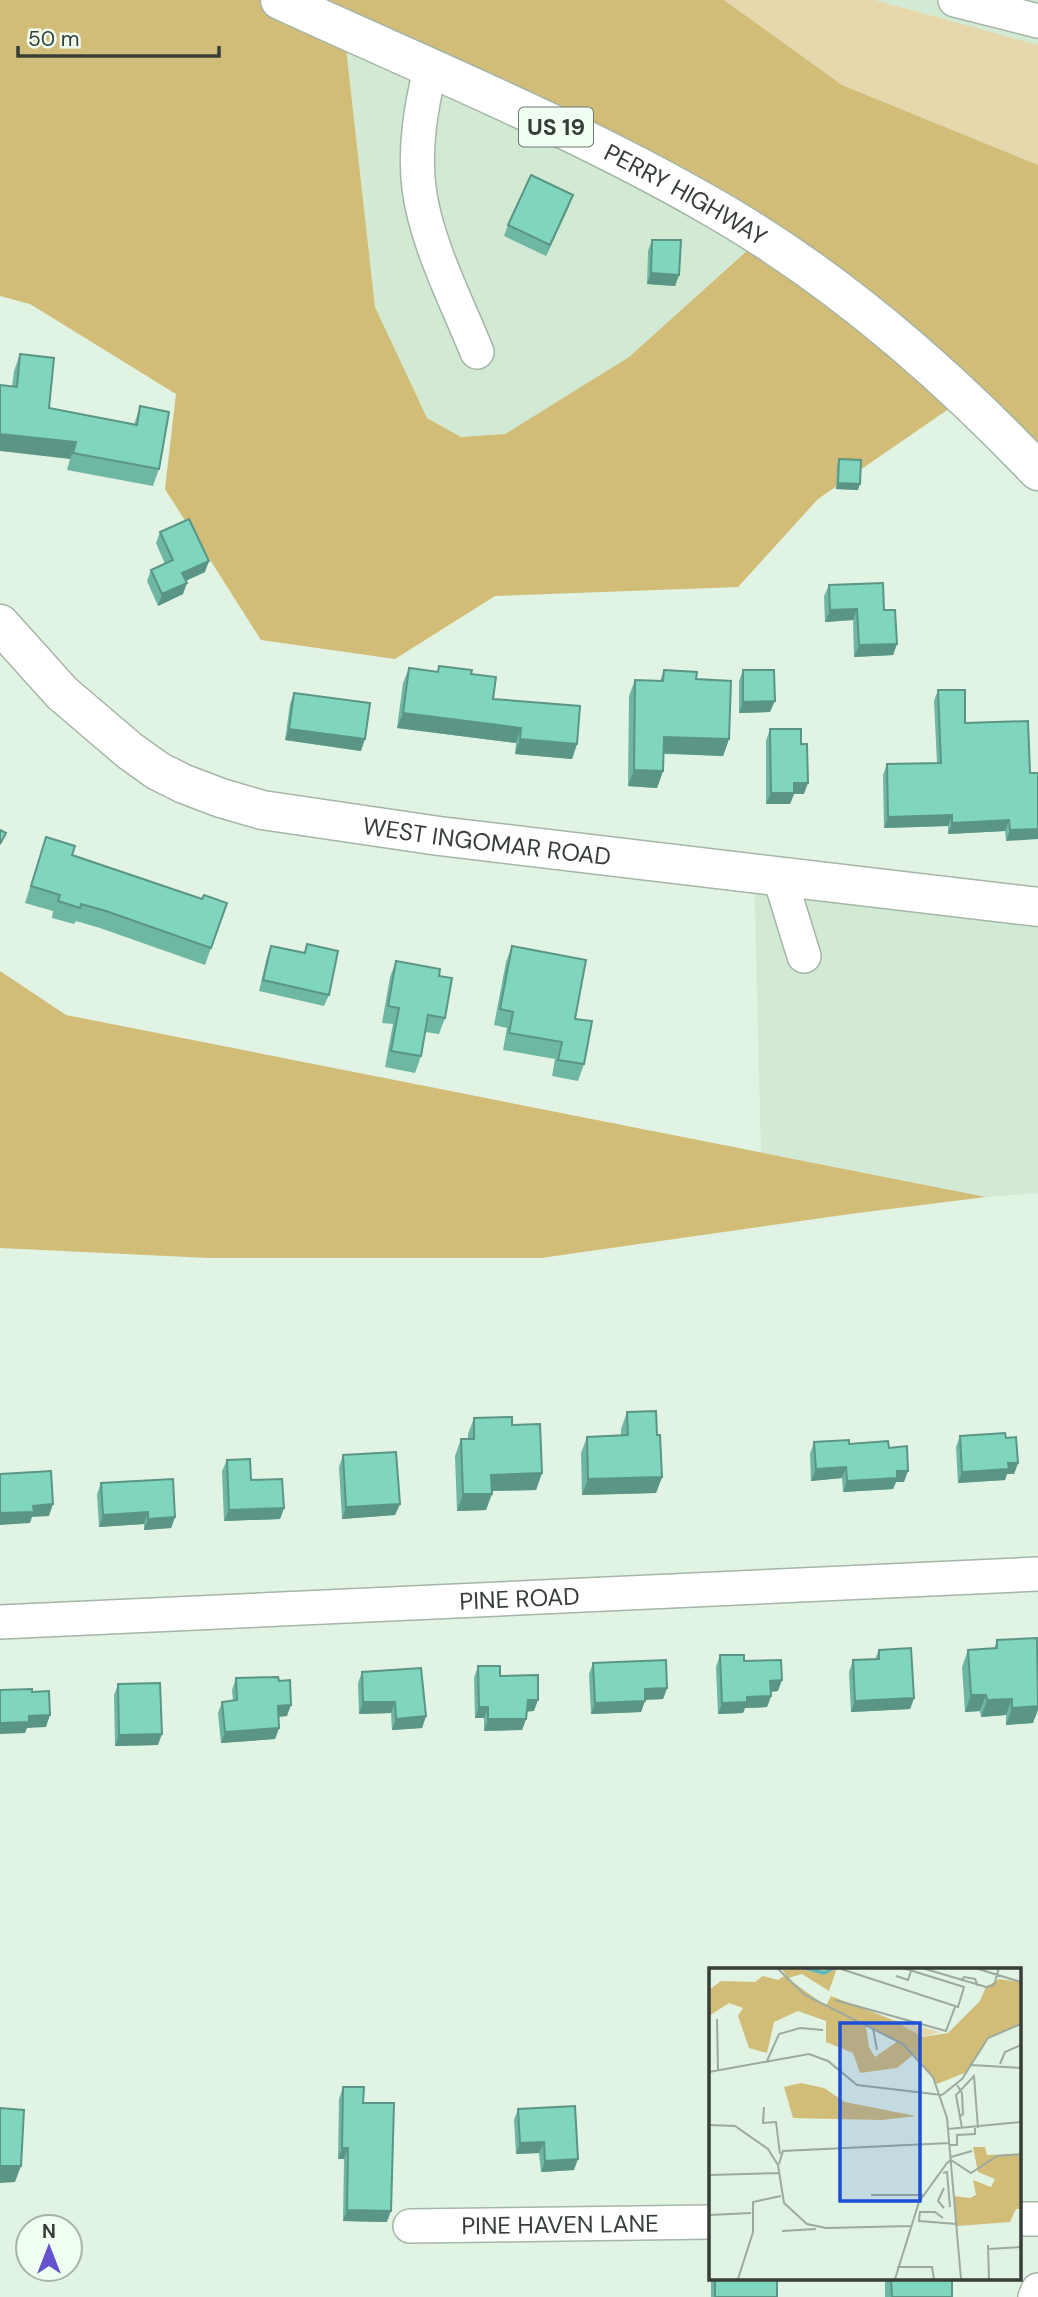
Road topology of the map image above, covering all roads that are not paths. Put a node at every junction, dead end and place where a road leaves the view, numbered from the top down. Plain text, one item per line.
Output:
1 (280, 0) edge
2 (955, 0) edge
3 (1038, 22) edge
4 (430, 69) junction
5 (477, 352) dead end
6 (1038, 471) edge
7 (0, 624) edge
8 (779, 874) junction
9 (1038, 906) edge
10 (804, 956) dead end
11 (1038, 1574) edge
12 (0, 1622) edge
13 (1020, 2219) edge
14 (1038, 2219) edge
15 (709, 2222) edge
16 (410, 2226) dead end
17 (1038, 2290) edge
18 (1035, 2297) edge

1 - 4 main road, PERRY HIGHWAY / US 19
2 - 3 street
4 - 5 street
4 - 6 main road, PERRY HIGHWAY / US 19
7 - 8 main road, WEST INGOMAR ROAD
8 - 9 main road, WEST INGOMAR ROAD
8 - 10 street
11 - 12 street, PINE ROAD
13 - 14 street
15 - 16 street, PINE HAVEN LANE
17 - 18 street

